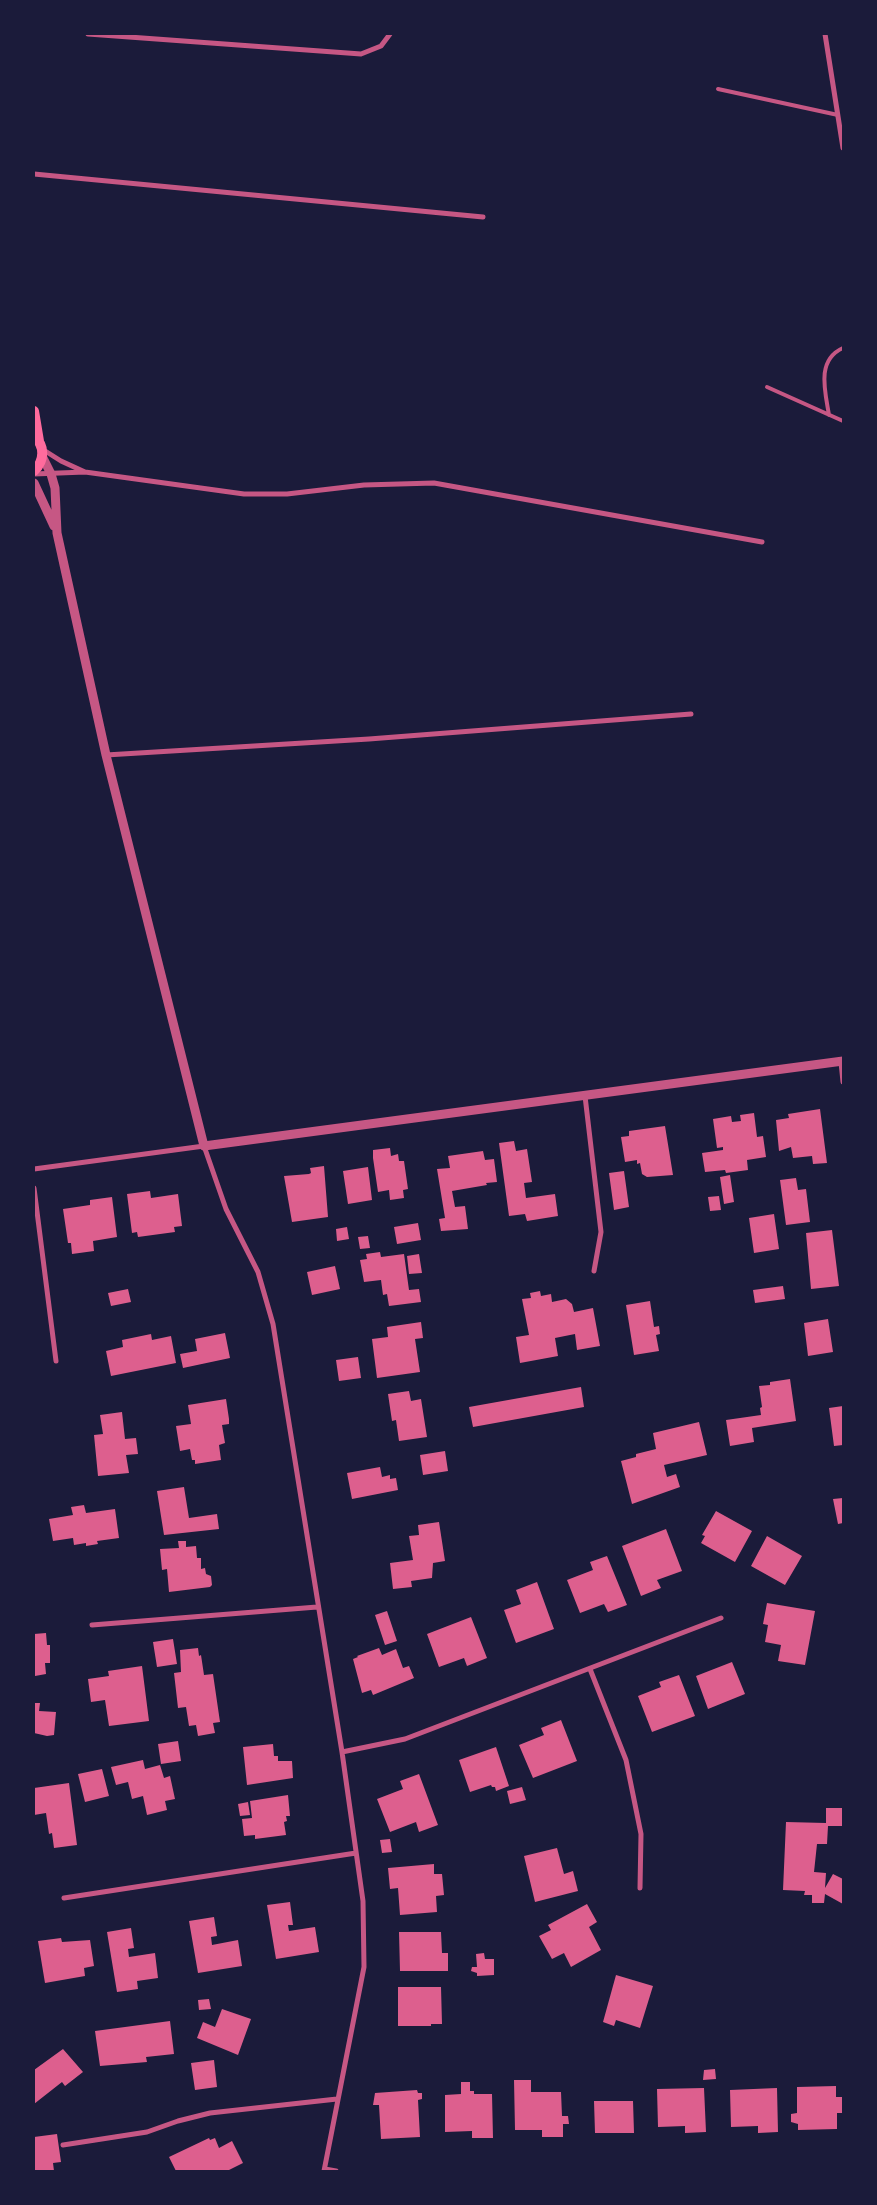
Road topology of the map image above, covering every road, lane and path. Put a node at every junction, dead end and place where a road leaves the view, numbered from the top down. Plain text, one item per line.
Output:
1 (88, 34) edge
2 (390, 34) edge
3 (825, 34) edge
4 (718, 89) dead end
5 (838, 115) junction
6 (843, 148) edge
7 (34, 174) edge
8 (484, 217) dead end
9 (843, 348) edge
10 (767, 387) dead end
11 (34, 411) edge
12 (829, 415) junction
13 (843, 421) edge
14 (40, 446) edge
15 (34, 472) edge
16 (85, 472) junction
17 (51, 474) junction
18 (34, 483) edge
19 (56, 533) junction
20 (762, 542) dead end
21 (690, 714) dead end
22 (106, 755) junction
23 (842, 1062) edge
24 (843, 1082) edge
25 (585, 1096) junction
26 (204, 1146) junction
27 (34, 1169) edge
28 (34, 1188) edge
29 (594, 1271) dead end
30 (56, 1361) dead end
31 (317, 1607) junction
32 (721, 1618) dead end
33 (92, 1624) dead end
34 (590, 1669) junction
35 (342, 1752) junction
36 (356, 1853) junction
37 (640, 1888) dead end
38 (64, 1898) dead end
39 (337, 2099) junction
40 (63, 2145) dead end
41 (325, 2170) edge
42 (336, 2171) edge

1 - 2 street
3 - 5 street
4 - 5 lane
5 - 6 street
7 - 8 street
9 - 12 lane
10 - 12 lane
11 - 14 main road
12 - 13 lane
14 - 15 main road
14 - 16 street
14 - 17 street
15 - 17 street
16 - 17 street
16 - 20 street
17 - 19 street
18 - 19 street
19 - 22 street
21 - 22 street
22 - 26 street
23 - 24 street
23 - 25 street
25 - 26 street
25 - 29 street
26 - 27 street
26 - 31 street
28 - 30 street
31 - 33 street
31 - 35 street
32 - 34 street
34 - 35 street
34 - 37 street
35 - 36 street
36 - 38 street
36 - 39 street
39 - 40 street
39 - 41 street
41 - 42 street

